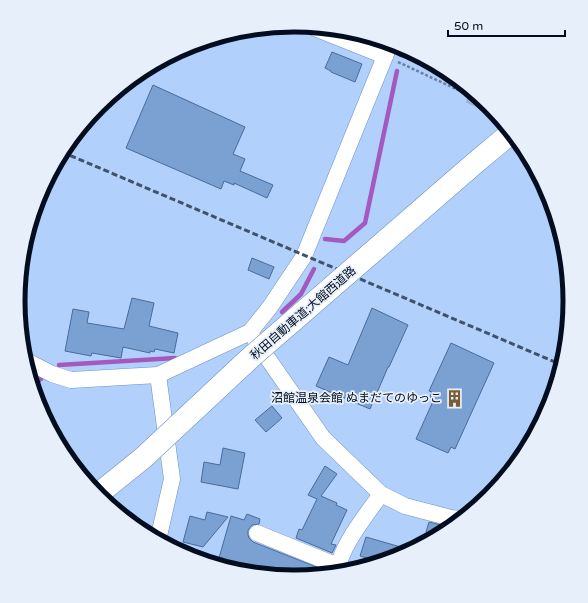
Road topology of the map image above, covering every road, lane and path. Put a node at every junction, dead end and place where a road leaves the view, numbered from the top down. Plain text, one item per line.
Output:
1 (352, 39) edge
2 (387, 50) edge
3 (461, 91) edge
4 (507, 138) edge
5 (250, 332) junction
6 (32, 364) edge
7 (158, 375) junction
8 (103, 490) edge
9 (381, 494) junction
10 (453, 518) edge
11 (257, 533) dead end
12 (159, 534) edge
13 (339, 566) edge
14 (334, 567) edge

1 - 2 street
2 - 3 path
2 - 5 street
4 - 8 highway, 秋田自動車道;大館西道路, bridge
5 - 7 street
5 - 9 street
6 - 7 street
7 - 12 street
9 - 10 street
9 - 13 street
11 - 14 street

